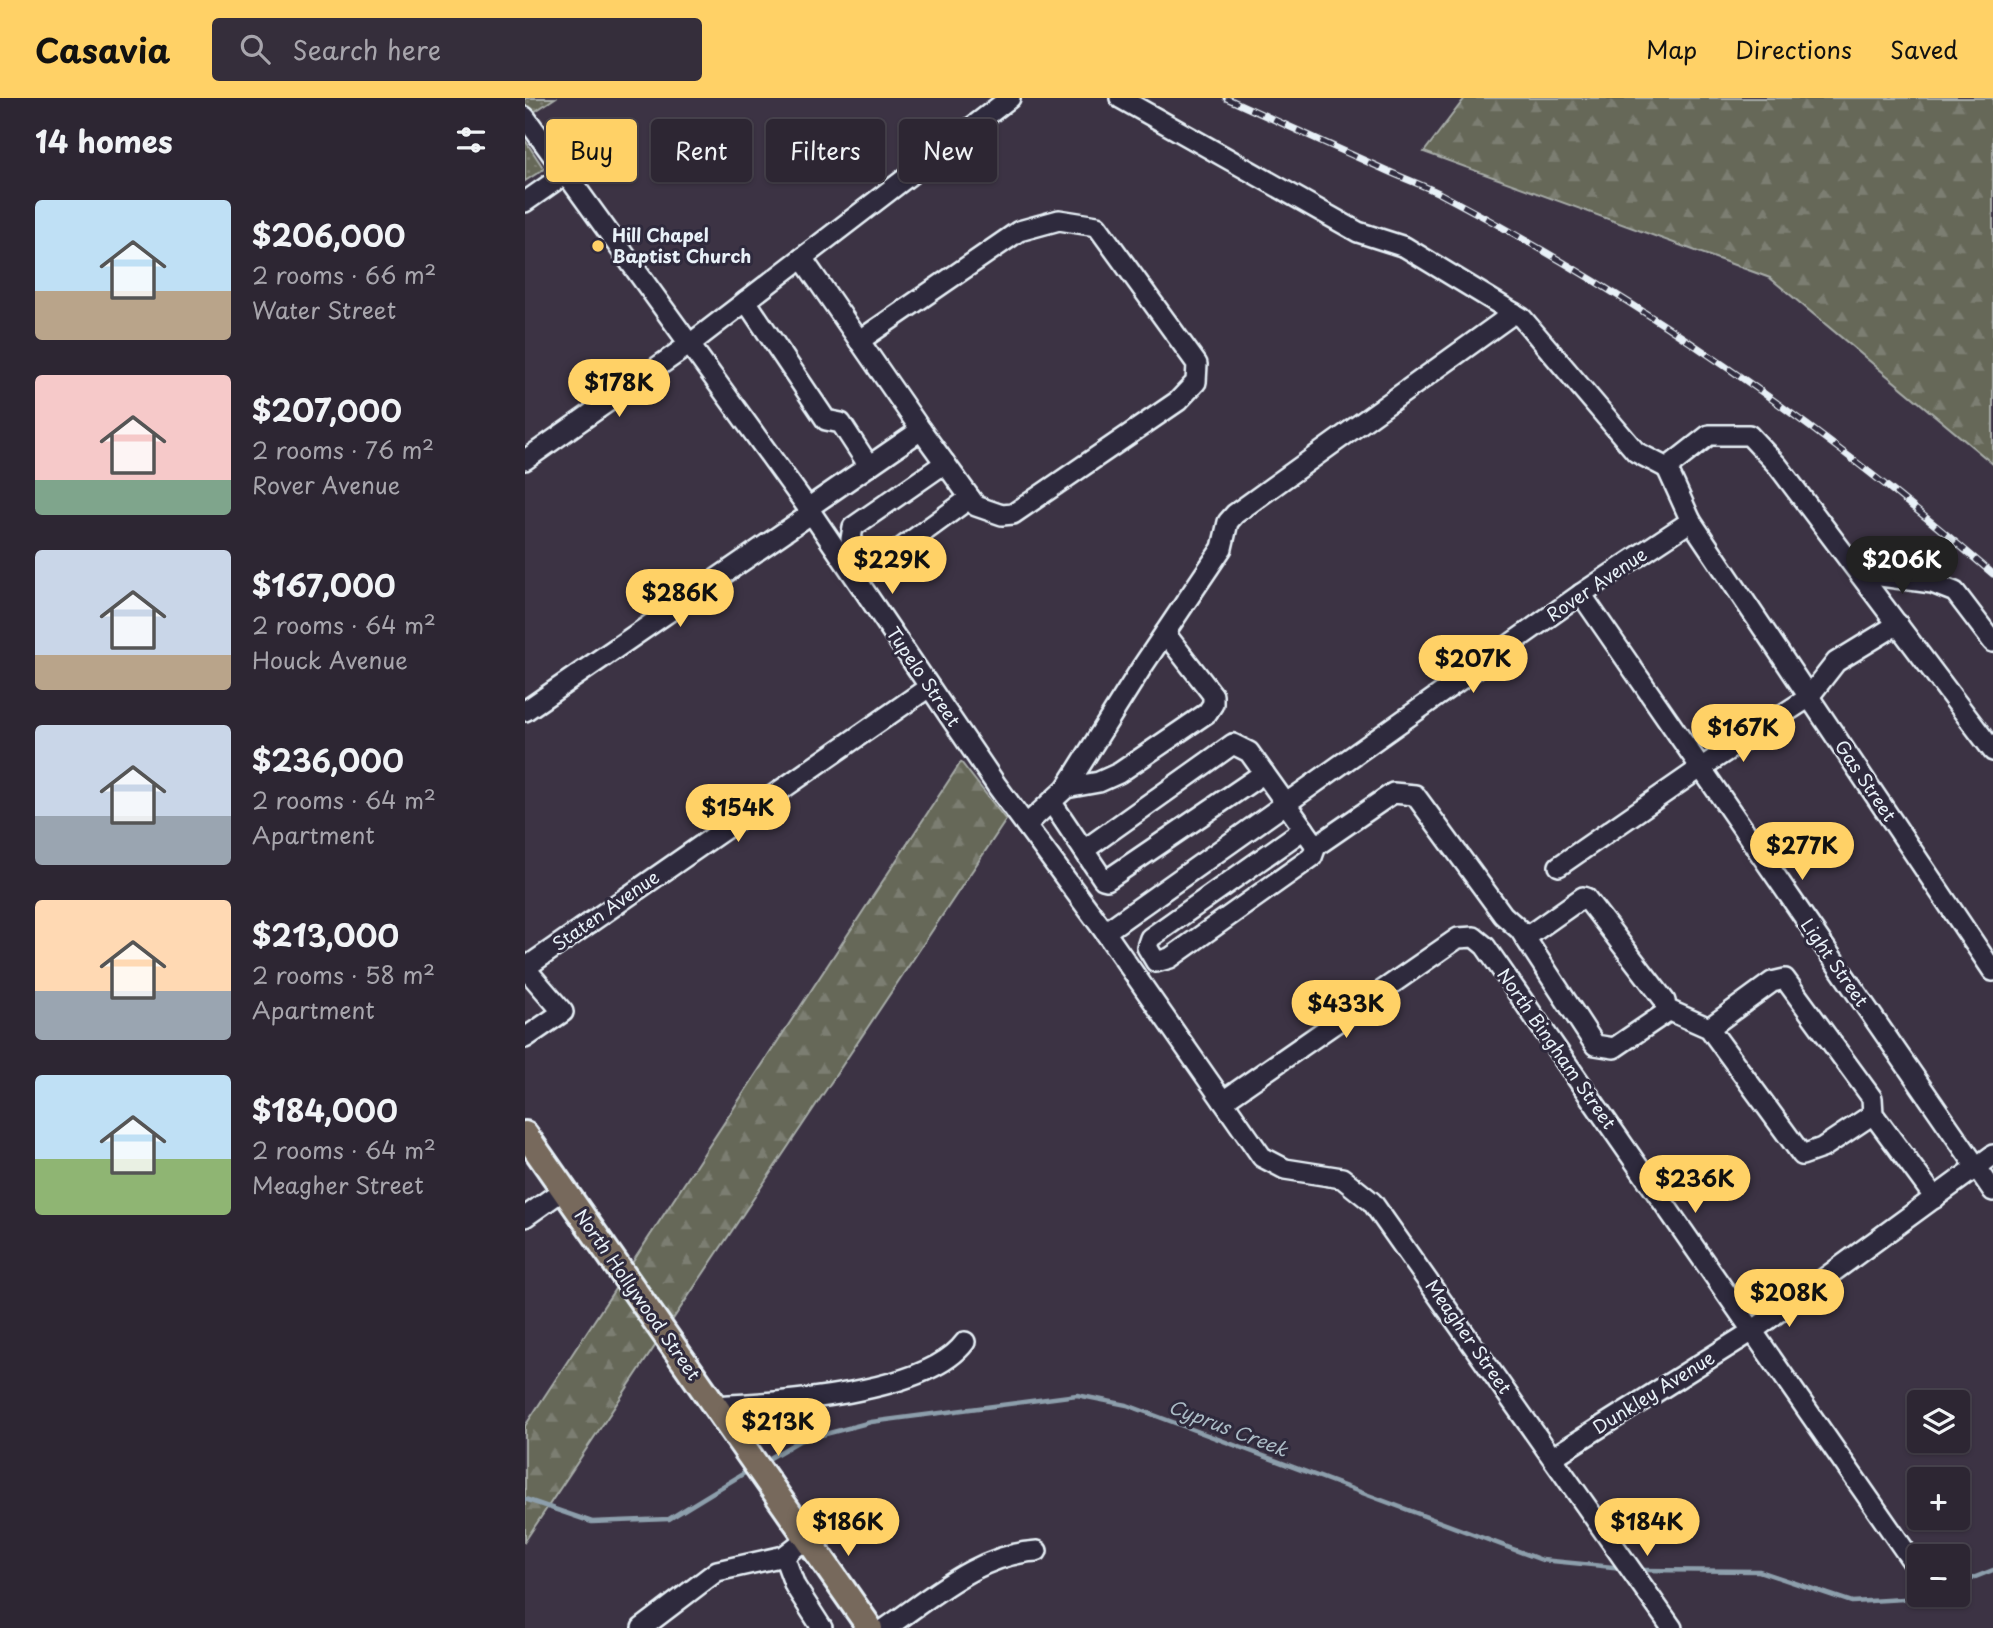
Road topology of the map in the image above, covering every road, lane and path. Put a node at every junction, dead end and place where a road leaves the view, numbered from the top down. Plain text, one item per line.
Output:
1 (1010, 98) edge
2 (1120, 98) edge
3 (525, 117) edge
4 (546, 147) edge
5 (554, 182) edge
6 (571, 182) edge
7 (525, 202) edge
8 (801, 258) junction
9 (746, 301) junction
10 (1514, 313) junction
11 (859, 341) junction
12 (690, 344) junction
13 (921, 430) junction
14 (525, 460) edge
15 (945, 463) junction
16 (869, 466) junction
17 (1667, 468) junction
18 (970, 498) junction
19 (810, 510) junction
20 (1691, 521) junction
21 (1859, 573) junction
22 (1581, 594) junction
23 (1898, 624) junction
24 (1165, 633) junction
25 (1993, 642) edge
26 (929, 687) junction
27 (1808, 698) junction
28 (525, 711) edge
29 (1993, 751) edge
30 (1699, 769) junction
31 (1264, 774) junction
32 (1066, 788) junction
33 (1052, 803) junction
34 (1286, 803) junction
35 (1025, 824) junction
36 (1304, 829) junction
37 (1316, 846) junction
38 (1084, 850) junction
39 (1559, 866) dead end
40 (1166, 889) junction
41 (1184, 914) junction
42 (1105, 932) junction
43 (1525, 938) junction
44 (525, 968) edge
45 (1993, 971) edge
46 (1666, 1009) junction
47 (1709, 1028) junction
48 (525, 1038) edge
49 (1223, 1101) junction
50 (1873, 1114) junction
51 (525, 1134) edge
52 (1993, 1155) edge
53 (1976, 1168) junction
54 (563, 1190) junction
55 (1993, 1191) edge
56 (1935, 1198) junction
57 (525, 1217) edge
58 (1751, 1332) junction
59 (965, 1342) dead end
60 (714, 1406) junction
61 (1553, 1457) junction
62 (806, 1539) junction
63 (1037, 1551) dead end
64 (1907, 1554) edge
65 (785, 1556) junction
66 (642, 1628) edge
67 (822, 1628) edge
68 (870, 1628) edge
69 (886, 1628) edge
70 (1672, 1628) edge

1 - 8 street
2 - 10 street
3 - 4 street, Tupelo Street
5 - 7 street
6 - 12 street, Tupelo Street
8 - 9 street
8 - 11 street
9 - 12 street
9 - 16 street
10 - 17 street
10 - 24 street
11 - 13 street
11 - 18 street
12 - 14 street
12 - 19 street, Tupelo Street
13 - 15 street
13 - 16 street
15 - 18 street
15 - 18 street
16 - 19 street
17 - 20 street
17 - 21 street
19 - 26 street, Tupelo Street
19 - 28 street
20 - 22 street, Rover Avenue
20 - 27 street, Gas Street
21 - 23 street
21 - 25 street
22 - 30 street, Light Street
22 - 34 street, Rover Avenue
23 - 27 street
23 - 29 street
24 - 32 street
24 - 32 street
26 - 35 street, Tupelo Street
26 - 44 street, Staten Avenue
27 - 30 street
27 - 45 street, Gas Street
30 - 39 street
30 - 53 street, Light Street
31 - 34 street
31 - 38 street
31 - 38 street
32 - 33 street
33 - 35 street
33 - 38 street
34 - 36 street
34 - 40 street, Rover Avenue
35 - 42 street, Tupelo Street
36 - 37 street
36 - 41 street
37 - 41 street
37 - 43 street
40 - 41 street
40 - 42 street, Rover Avenue
42 - 49 street, Tupelo Street
43 - 46 street
43 - 46 street
44 - 48 street
46 - 47 street
47 - 50 street
47 - 50 street
49 - 58 street, North Bingham Street
49 - 61 street, Meagher Street
50 - 56 street
51 - 54 main road, North Hollywood Street
52 - 53 street, Dunkley Avenue
53 - 55 street, Light Street
53 - 56 street, Dunkley Avenue
54 - 57 street
54 - 60 main road, North Hollywood Street
56 - 58 street, Dunkley Avenue
58 - 61 street, Dunkley Avenue
58 - 64 street, North Bingham Street
59 - 60 street
60 - 62 main road, North Hollywood Street
61 - 70 street, Meagher Street
62 - 65 street
62 - 68 main road, North Hollywood Street
63 - 69 street
65 - 66 street
65 - 67 street

